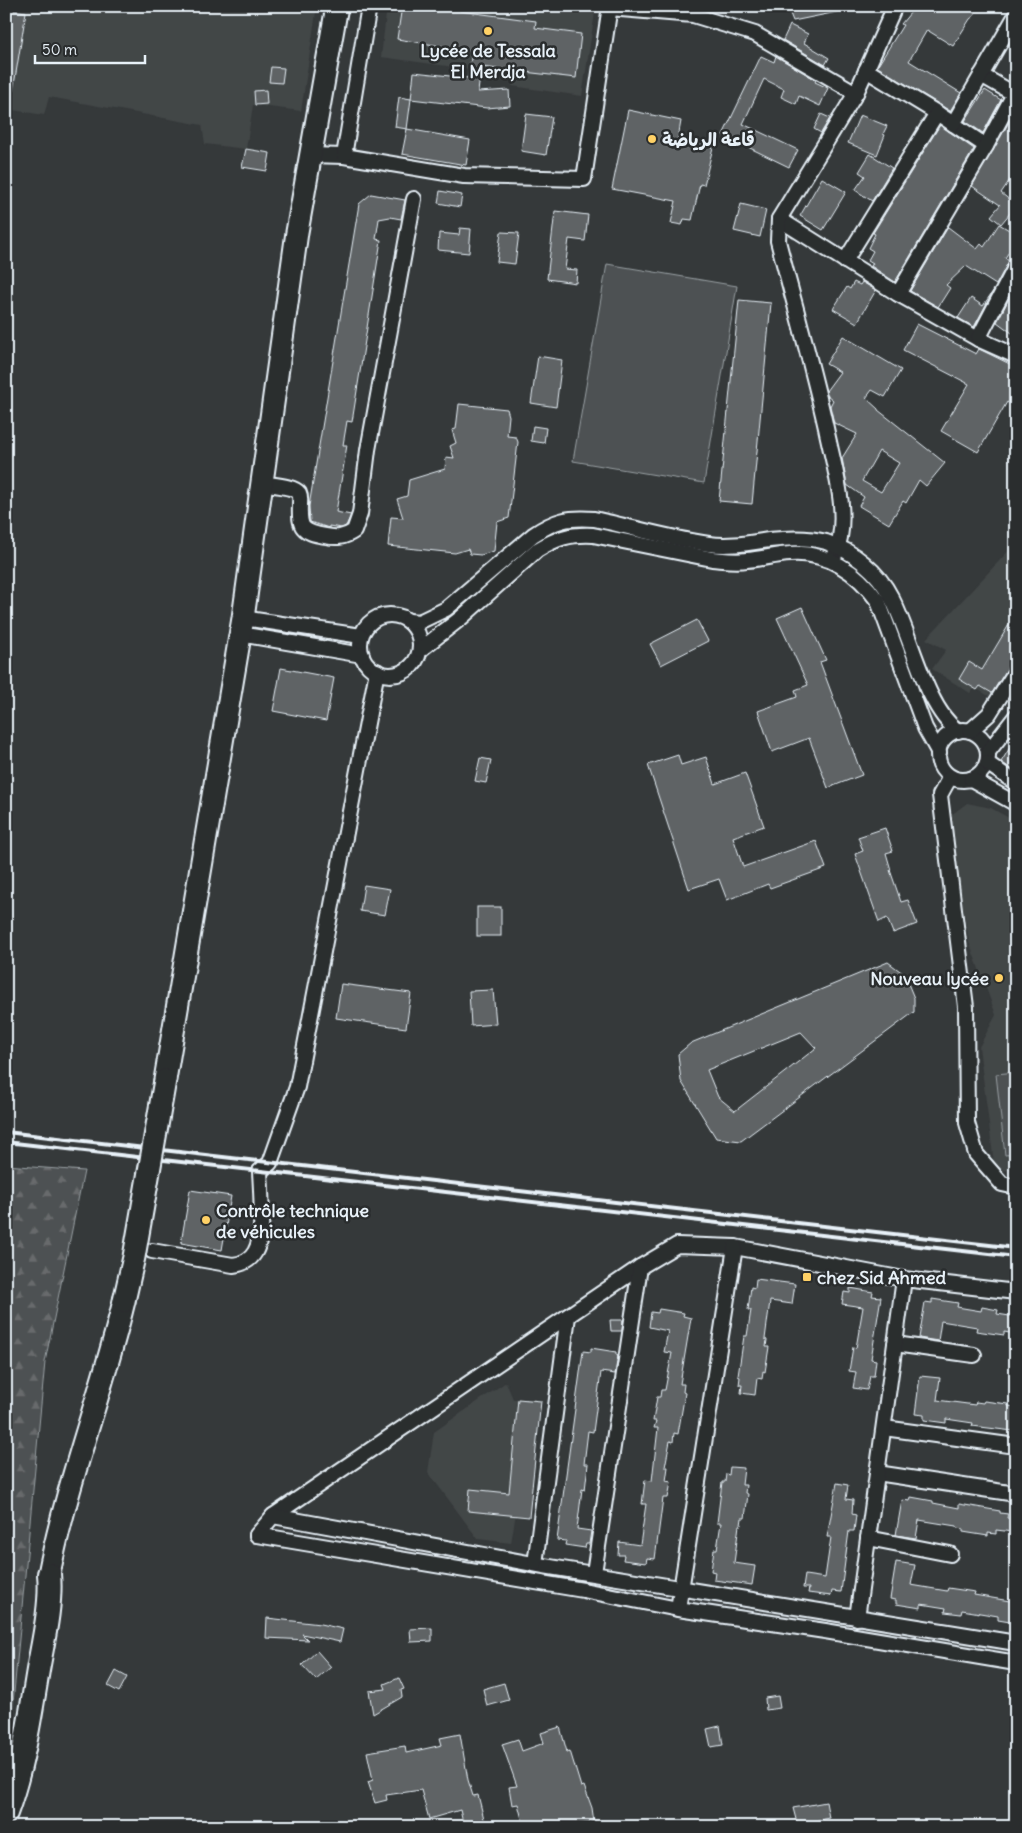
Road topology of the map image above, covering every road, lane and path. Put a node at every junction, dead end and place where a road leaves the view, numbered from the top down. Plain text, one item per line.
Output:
1 (337, 6) edge
2 (369, 6) edge
3 (895, 6) edge
4 (610, 7) edge
5 (1016, 15) edge
6 (866, 70) junction
7 (981, 74) junction
8 (856, 93) junction
9 (1015, 94) edge
10 (937, 113) junction
11 (954, 124) junction
12 (986, 146) junction
13 (310, 155) junction
14 (344, 156) junction
15 (414, 198) dead end
16 (779, 219) junction
17 (844, 261) junction
18 (1016, 266) edge
19 (898, 294) junction
20 (978, 339) junction
21 (1016, 356) edge
22 (262, 483) junction
23 (835, 554) junction
24 (409, 621) junction
25 (241, 626) junction
26 (361, 636) junction
27 (420, 650) junction
28 (362, 654) junction
29 (1016, 671) edge
30 (377, 672) junction
31 (1016, 716) edge
32 (964, 731) junction
33 (939, 752) junction
34 (987, 757) junction
35 (950, 777) junction
36 (971, 779) junction
37 (1016, 783) edge
38 (1016, 804) edge
39 (1016, 1187) edge
40 (735, 1247) junction
41 (152, 1251) dead end
42 (640, 1267) junction
43 (904, 1279) junction
44 (1016, 1292) edge
45 (568, 1316) junction
46 (895, 1344) junction
47 (974, 1355) dead end
48 (884, 1428) junction
49 (1016, 1446) edge
50 (877, 1473) junction
51 (1016, 1494) edge
52 (274, 1516) junction
53 (868, 1538) junction
54 (474, 1553) junction
55 (950, 1554) dead end
56 (535, 1564) junction
57 (466, 1571) junction
58 (594, 1573) junction
59 (49, 1574) junction
60 (683, 1588) junction
61 (678, 1610) junction
62 (857, 1618) junction
63 (1016, 1643) edge
64 (1016, 1663) edge
65 (6, 1770) edge
66 (6, 1813) edge

1 - 13 main road
2 - 14 street
3 - 6 street
4 - 8 street
4 - 14 street
5 - 7 street
6 - 8 street
6 - 10 street
7 - 9 street
7 - 11 street
8 - 16 street
9 - 12 street
10 - 11 street
10 - 17 street
11 - 12 street
12 - 19 street
13 - 14 street
13 - 22 main road
15 - 22 street
16 - 17 street
16 - 23 street
17 - 19 street
18 - 20 street
19 - 20 street
20 - 21 street
22 - 25 main road
23 - 24 street
23 - 27 street
23 - 32 street
23 - 33 street
24 - 26 street
24 - 27 street
25 - 26 street
25 - 28 street
25 - 59 main road, bridge
26 - 28 street
27 - 30 street
28 - 30 street
29 - 32 street
30 - 41 street
31 - 34 street
32 - 33 street
32 - 34 street
33 - 35 street
34 - 36 street
34 - 37 street
35 - 36 street
35 - 39 street
36 - 38 street
40 - 42 street
40 - 43 street
40 - 60 street
42 - 45 street
42 - 58 street
43 - 44 street
43 - 46 street
45 - 52 street
45 - 56 street
46 - 47 street
46 - 48 street
48 - 49 street
48 - 50 street
50 - 51 street
50 - 53 street
52 - 54 street
52 - 57 street
53 - 55 street
53 - 62 street
54 - 56 street
54 - 57 street
56 - 58 street
57 - 61 street
58 - 60 street
59 - 65 highway
59 - 66 highway
60 - 61 street
60 - 62 street
61 - 64 street
62 - 63 street

